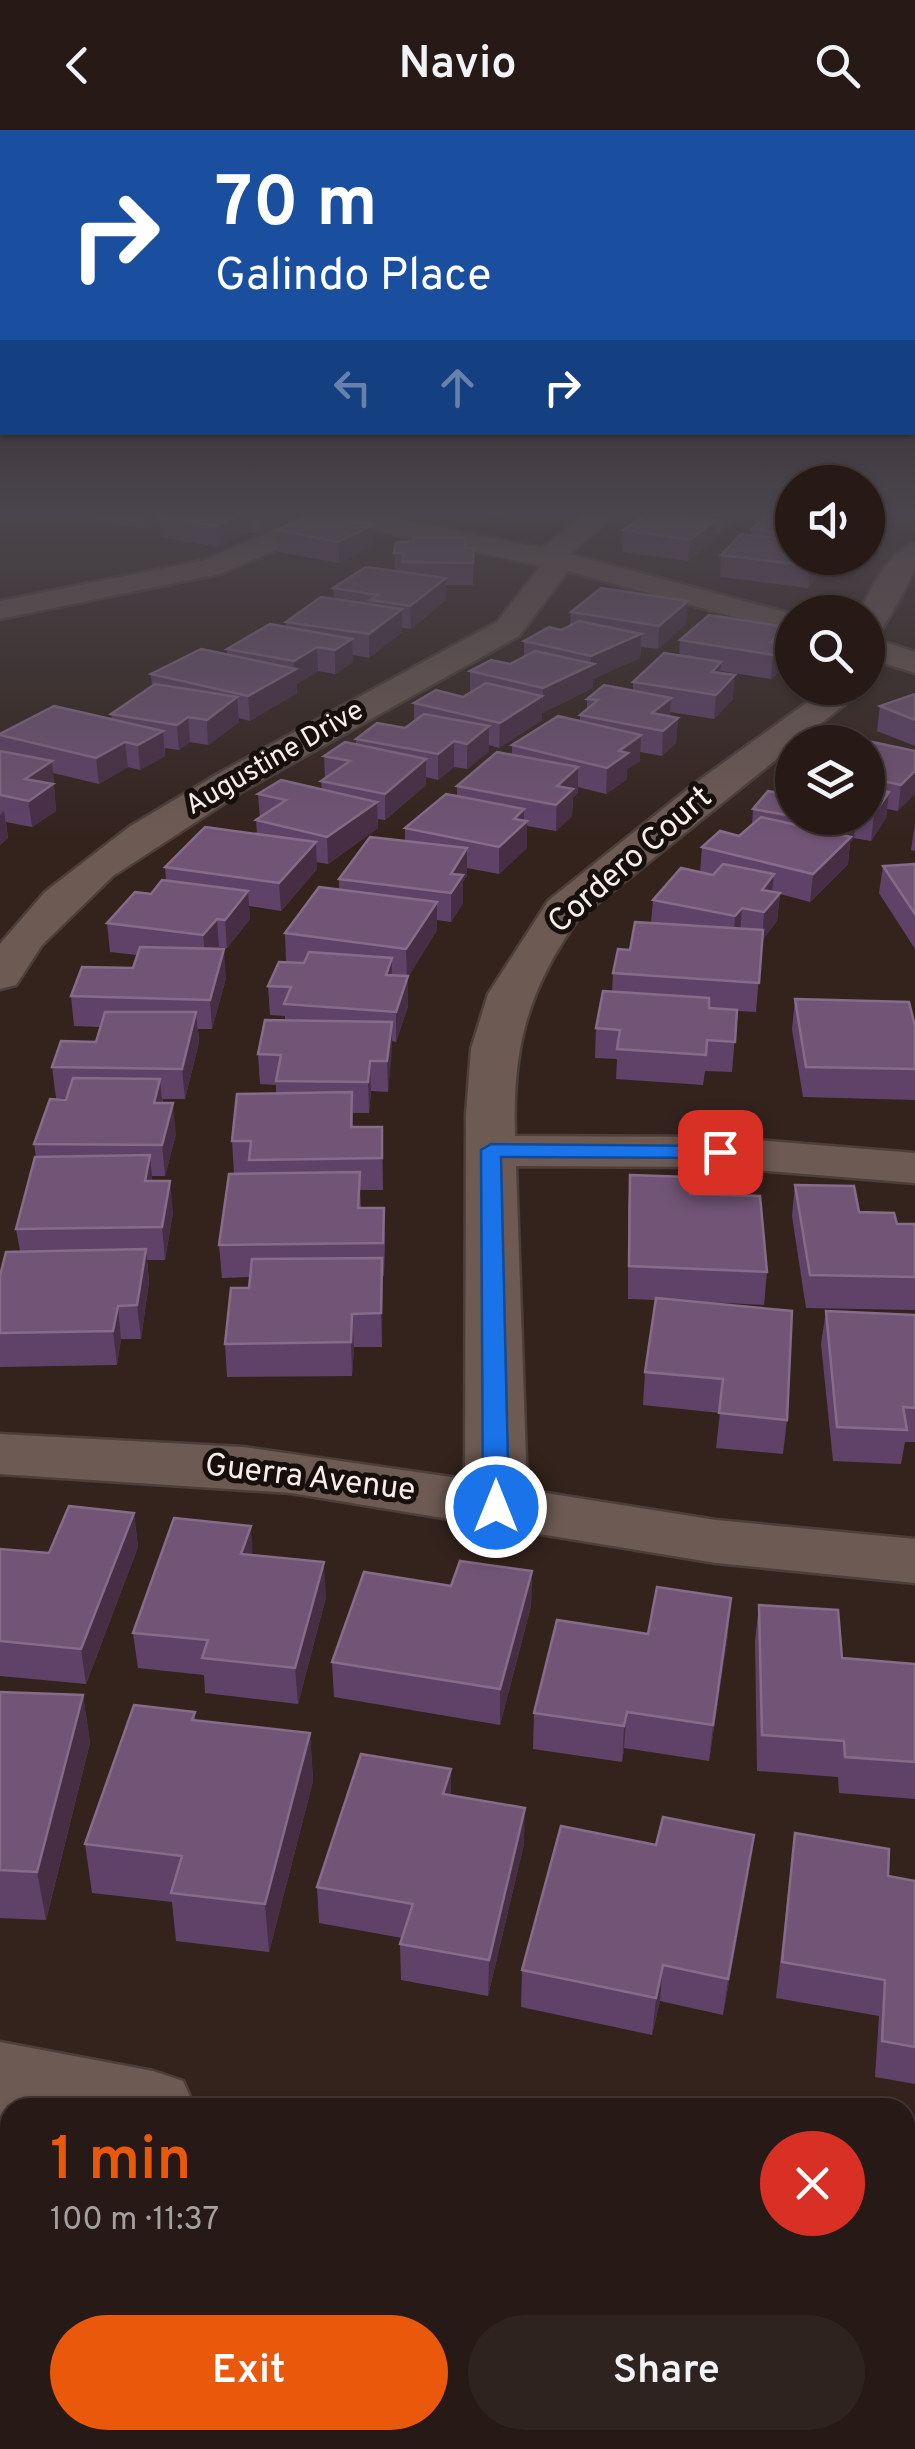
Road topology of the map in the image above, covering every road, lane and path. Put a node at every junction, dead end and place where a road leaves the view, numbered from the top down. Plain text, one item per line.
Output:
1 (517, 621) edge
2 (825, 705) edge
3 (0, 976) edge
4 (491, 1150) junction
5 (915, 1168) edge
6 (0, 1454) edge
7 (496, 1507) junction
8 (915, 1561) edge
9 (0, 2079) edge
10 (100, 2098) edge

1 - 3 street, Augustine Drive
2 - 4 street, Cordero Court
4 - 5 street
4 - 7 street, Cordero Court
6 - 7 street, Guerra Avenue
7 - 8 street, Guerra Avenue
9 - 10 street

